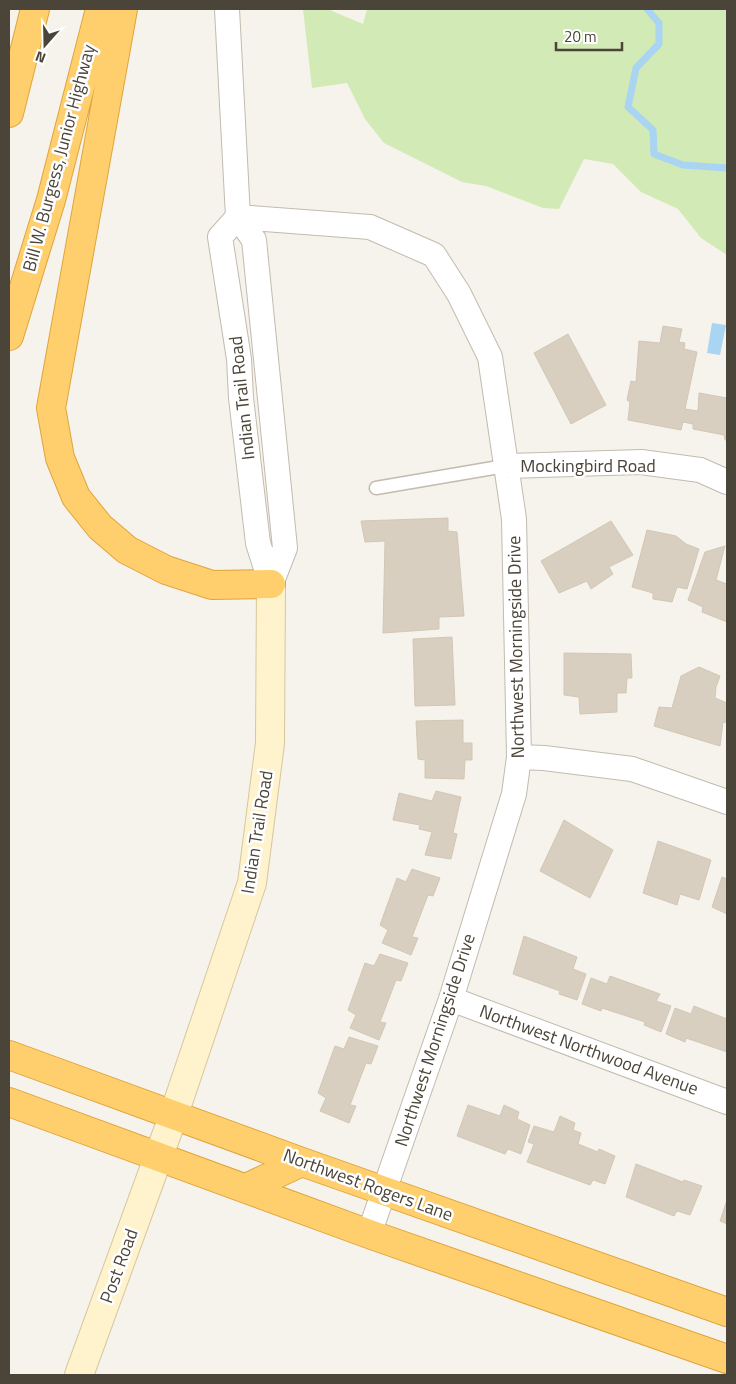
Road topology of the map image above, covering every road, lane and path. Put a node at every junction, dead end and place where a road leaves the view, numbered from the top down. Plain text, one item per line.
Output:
1 (35, 9) edge
2 (100, 9) edge
3 (123, 9) edge
4 (227, 9) edge
5 (9, 113) edge
6 (238, 217) junction
7 (9, 336) edge
8 (505, 466) junction
9 (727, 482) edge
10 (376, 488) dead end
11 (271, 584) junction
12 (519, 757) junction
13 (727, 802) edge
14 (451, 999) junction
15 (9, 1055) edge
16 (9, 1102) edge
17 (727, 1102) edge
18 (174, 1114) junction
19 (158, 1156) junction
20 (302, 1162) junction
21 (246, 1188) junction
22 (384, 1191) junction
23 (369, 1234) junction
24 (727, 1312) edge
25 (727, 1359) edge
26 (79, 1375) edge

1 - 5 highway
2 - 7 highway, Bill W. Burgess, Junior Highway
3 - 11 highway
4 - 6 street
6 - 8 street, Northwest Morningside Drive
6 - 11 street, Indian Trail Road
6 - 11 street, Indian Trail Road
8 - 9 street, Mockingbird Road
8 - 10 lane
8 - 12 street, Northwest Morningside Drive
11 - 18 street, Indian Trail Road
12 - 13 street
12 - 14 street, Northwest Morningside Drive
14 - 17 street, Northwest Northwood Avenue
14 - 22 street, Northwest Morningside Drive
15 - 18 highway, Northwest Rogers Lane
16 - 19 highway
18 - 19 street, Indian Trail Road
18 - 20 highway, Northwest Rogers Lane
19 - 21 highway
19 - 26 street, Post Road
20 - 21 highway
20 - 22 highway, Northwest Rogers Lane
21 - 23 highway
22 - 23 street, Northwest Morningside Drive
22 - 24 highway, Northwest Rogers Lane
23 - 25 highway

